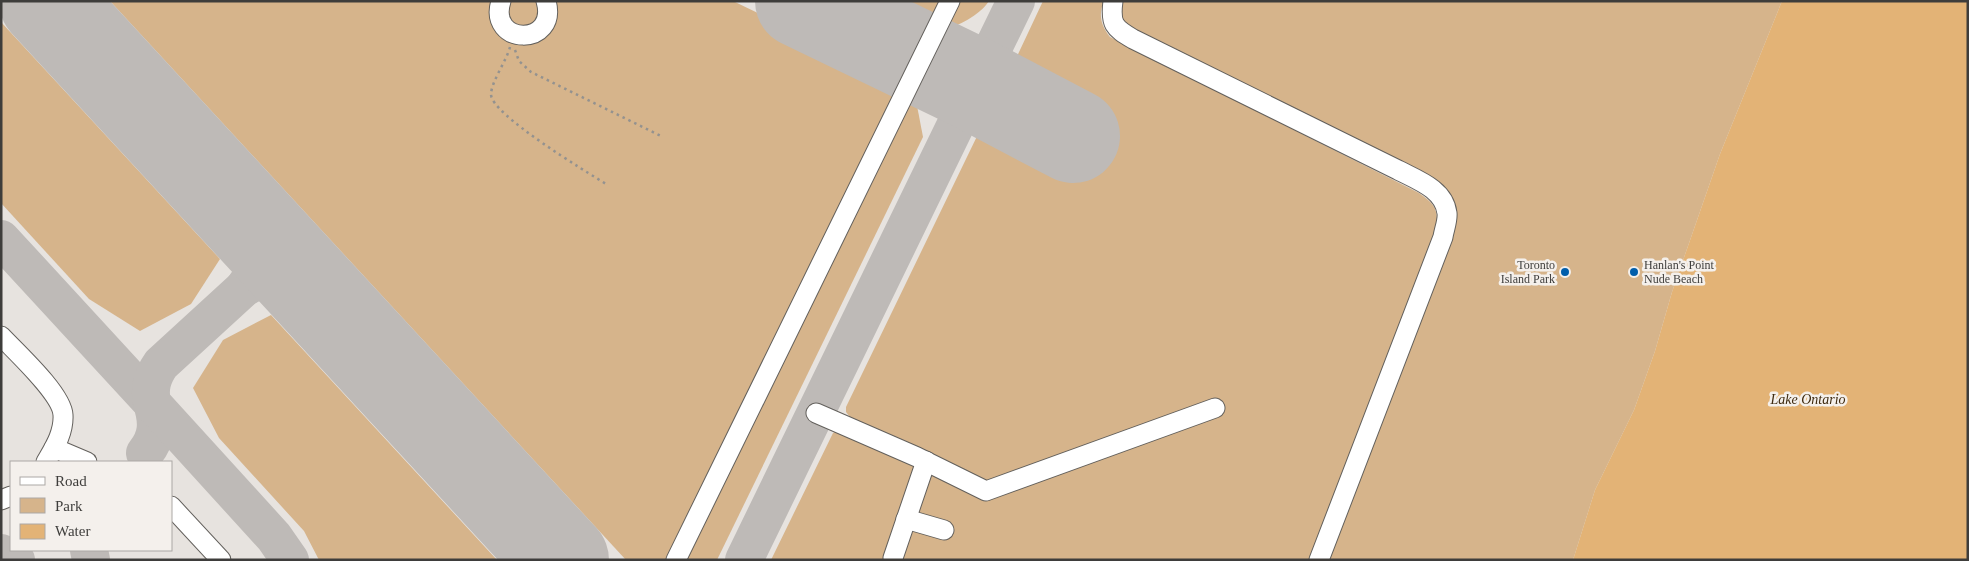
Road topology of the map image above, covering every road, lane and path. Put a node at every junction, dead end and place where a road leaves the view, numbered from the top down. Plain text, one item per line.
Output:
1 (501, 1) edge
2 (546, 1) edge
3 (950, 1) edge
4 (1113, 1) edge
5 (513, 34) junction
6 (661, 136) dead end
7 (606, 184) dead end
8 (1, 336) edge
9 (1215, 408) dead end
10 (816, 413) dead end
11 (50, 455) edge
12 (82, 461) edge
13 (926, 461) junction
14 (172, 507) edge
15 (906, 519) junction
16 (944, 530) dead end
17 (893, 558) dead end
18 (221, 560) edge
19 (676, 560) edge
20 (1319, 560) edge

1 - 5 lane
2 - 5 lane
3 - 19 lane
4 - 20 lane
5 - 6 path
5 - 7 path
8 - 11 lane
9 - 13 lane
10 - 13 lane
11 - 12 lane
13 - 15 lane
14 - 18 lane
15 - 16 lane
15 - 17 lane

